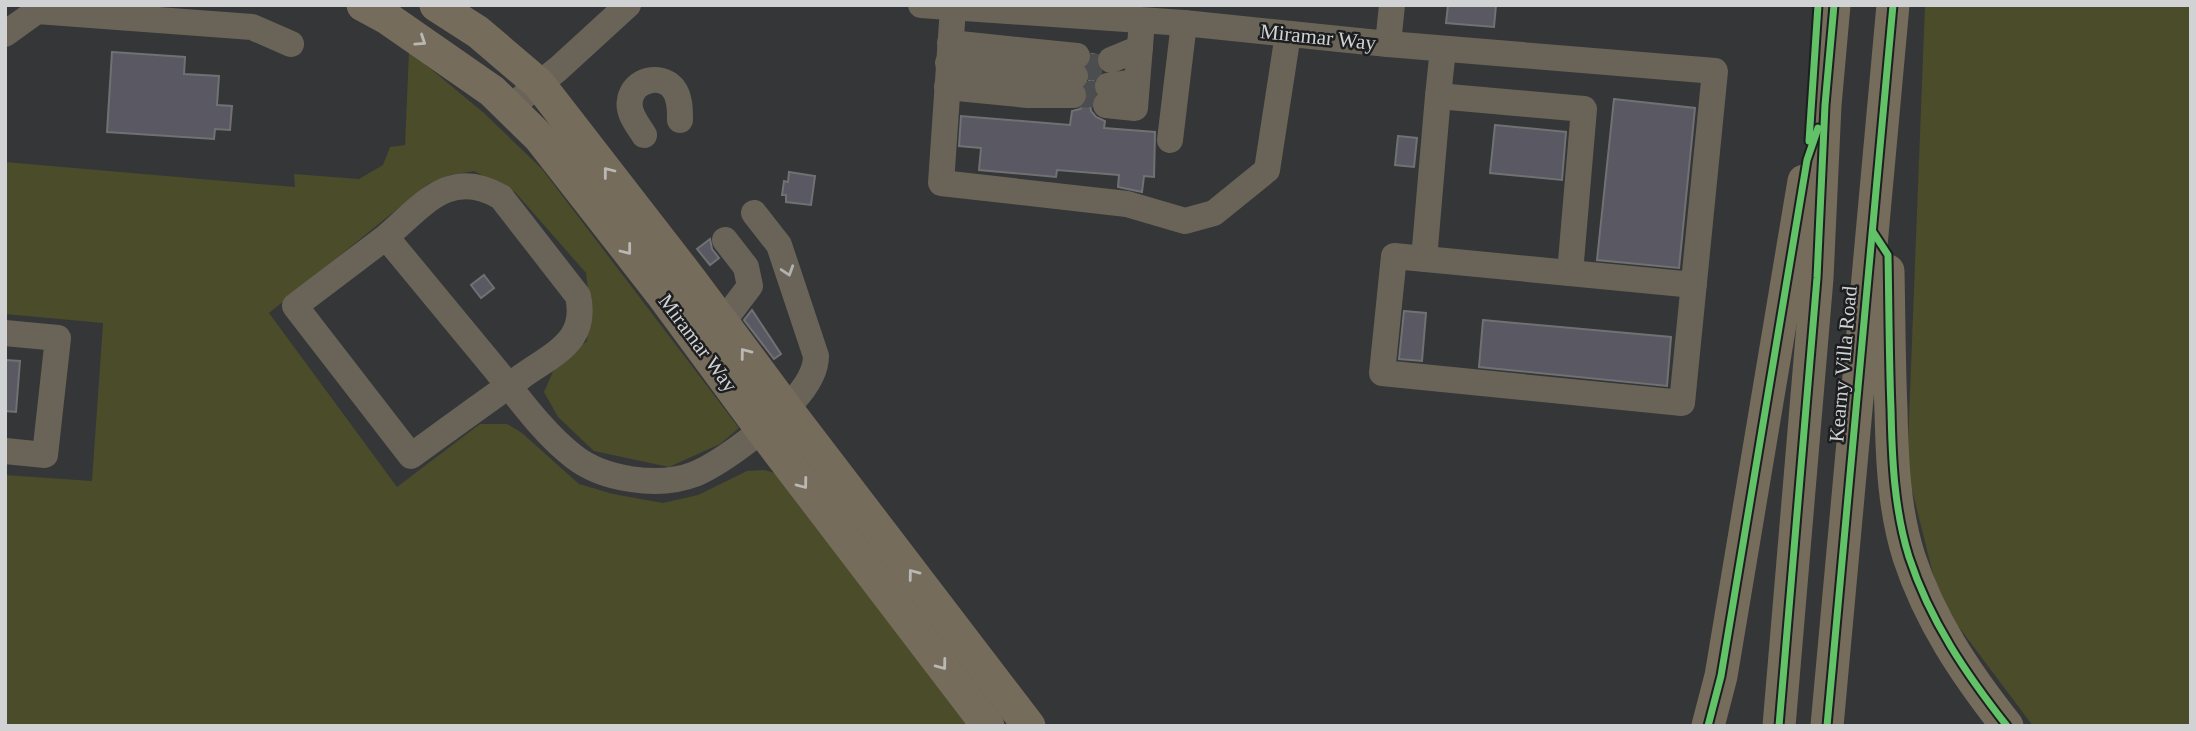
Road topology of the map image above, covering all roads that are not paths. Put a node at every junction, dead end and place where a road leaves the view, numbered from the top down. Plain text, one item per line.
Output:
1 (363, 5) edge
2 (436, 5) edge
3 (628, 5) edge
4 (921, 5) edge
5 (1392, 5) edge
6 (1834, 5) edge
7 (1893, 5) edge
8 (953, 8) junction
9 (1199, 18) edge
10 (1142, 21) junction
11 (5, 34) edge
12 (1288, 34) junction
13 (291, 44) dead end
14 (1388, 44) junction
15 (1443, 49) junction
16 (948, 70) junction
17 (1137, 77) junction
18 (1177, 83) junction
19 (539, 84) junction
20 (1438, 96) junction
21 (1825, 105) junction
22 (509, 108) junction
23 (680, 120) dead end
24 (644, 135) dead end
25 (1170, 140) dead end
26 (1873, 232) junction
27 (386, 237) junction
28 (1424, 258) junction
29 (1570, 273) junction
30 (1694, 285) junction
31 (722, 323) junction
32 (5, 333) edge
33 (509, 385) junction
34 (774, 419) junction
35 (5, 451) edge
36 (988, 726) edge
37 (1029, 726) edge
38 (1708, 726) edge
39 (1779, 726) edge
40 (1827, 726) edge
41 (2007, 726) edge

1 -> 22 main road, Miramar Way
2 - 19 main road, Miramar Way
3 - 19 street
4 - 8 street, Miramar Way
5 - 14 street
6 - 21 main road, Kearny Villa Road
7 - 26 main road, Kearny Villa Road
8 - 10 street, Miramar Way
8 - 16 street
9 - 10 street, Miramar Way
9 - 12 street, Miramar Way
9 - 18 street
10 - 17 street
11 - 13 street
12 - 14 street, Miramar Way
12 - 16 street
14 - 15 street, Miramar Way
15 - 20 street
15 - 30 street, Miramar Way
16 - 16 street
17 - 17 street
17 - 18 street
18 - 25 street
19 - 22 street
31 -> 19 main road, Miramar Way
20 - 28 street
20 - 29 street
21 - 38 main road
21 - 39 main road, Kearny Villa Road
22 -> 34 main road, Miramar Way
23 - 24 street
26 - 40 main road, Kearny Villa Road
26 - 41 main road
27 - 33 street
27 - 33 street
27 - 33 street
28 - 29 street
28 - 30 street
29 - 30 street
34 -> 31 main road, Miramar Way
31 -> 34 street
32 - 35 street
33 - 34 street
34 -> 36 main road, Miramar Way
37 -> 34 main road, Miramar Way

